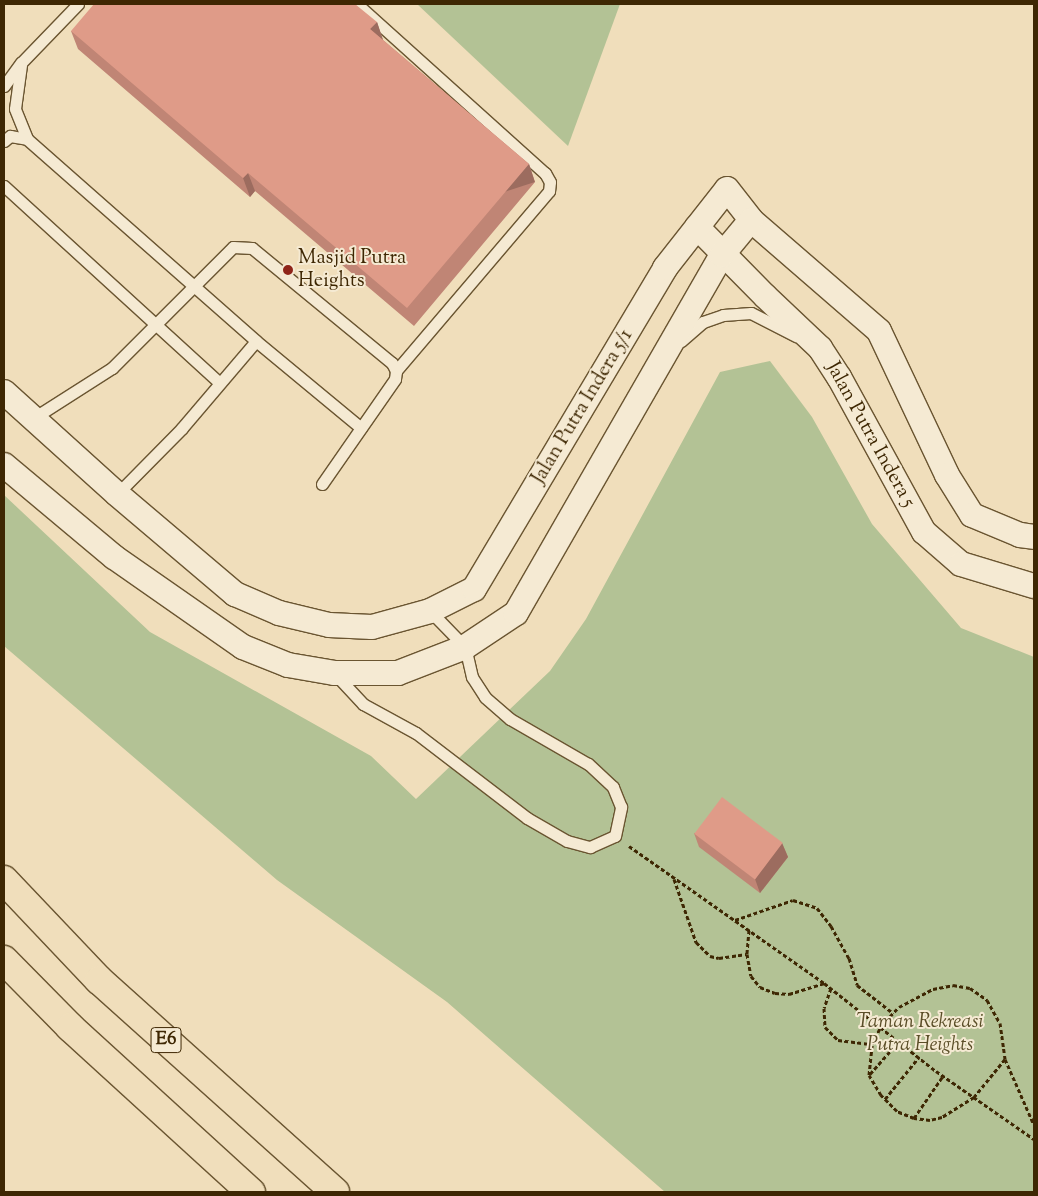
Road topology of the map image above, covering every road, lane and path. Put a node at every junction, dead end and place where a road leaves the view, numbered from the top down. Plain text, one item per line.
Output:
1 (78, 4) edge
2 (357, 4) edge
3 (21, 64) junction
4 (4, 86) edge
5 (27, 139) junction
6 (4, 141) edge
7 (4, 186) edge
8 (751, 220) junction
9 (696, 227) junction
10 (722, 255) junction
11 (195, 287) junction
12 (158, 325) junction
13 (256, 340) junction
14 (820, 348) junction
15 (662, 358) junction
16 (396, 371) junction
17 (220, 382) junction
18 (4, 392) edge
19 (32, 419) junction
20 (361, 428) junction
21 (4, 465) edge
22 (322, 484) dead end
23 (117, 494) junction
24 (1034, 537) edge
25 (1034, 586) edge
26 (430, 611) junction
27 (465, 647) junction
28 (335, 673) junction
29 (615, 836) junction
30 (674, 879) junction
31 (4, 880) edge
32 (735, 920) junction
33 (749, 930) junction
34 (747, 954) junction
35 (4, 960) edge
36 (824, 983) junction
37 (831, 988) junction
38 (893, 1013) junction
39 (881, 1026) junction
40 (898, 1040) junction
41 (872, 1044) junction
42 (919, 1057) junction
43 (1005, 1060) junction
44 (869, 1075) junction
45 (943, 1076) junction
46 (974, 1097) junction
47 (885, 1100) junction
48 (914, 1118) junction
49 (1034, 1125) edge
50 (1034, 1140) edge
51 (251, 1192) edge
52 (336, 1192) edge

1 - 3 lane
2 - 16 lane
3 - 4 lane
3 - 5 lane
5 - 6 lane
5 - 11 lane
7 - 12 lane
8 - 9 street, Jalan Putra Indera 5/1
8 - 10 street
8 - 24 street
9 - 10 street, Jalan Putra Indera 5
9 - 26 street, Jalan Putra Indera 5/1
10 - 14 street, Jalan Putra Indera 5
10 - 15 street
11 - 12 lane
11 - 13 lane
11 - 16 lane
12 - 17 lane
12 - 19 lane
13 - 17 lane
13 - 20 lane
14 - 15 lane
14 - 25 street, Jalan Putra Indera 5
15 - 27 street
16 - 20 lane
17 - 23 lane
18 - 19 street, Jalan Putra Indera 5/1
19 - 23 street, Jalan Putra Indera 5/1
20 - 22 lane
21 - 28 street
23 - 26 street, Jalan Putra Indera 5/1
26 - 27 lane
27 - 28 street
27 - 29 lane
28 - 29 lane
29 - 30 path
30 - 32 path
30 - 34 path
31 - 52 highway, E6
32 - 33 path
32 - 38 path
33 - 34 path
33 - 36 path
34 - 36 path
35 - 51 highway
36 - 37 path
37 - 39 path
37 - 41 path
38 - 39 path
38 - 43 path
39 - 40 path
39 - 41 path
40 - 42 path
40 - 44 path
41 - 44 path
42 - 45 path
42 - 47 path
43 - 46 path
43 - 49 path
44 - 47 path
45 - 46 path
45 - 48 path
46 - 48 path
46 - 50 path
47 - 48 path

